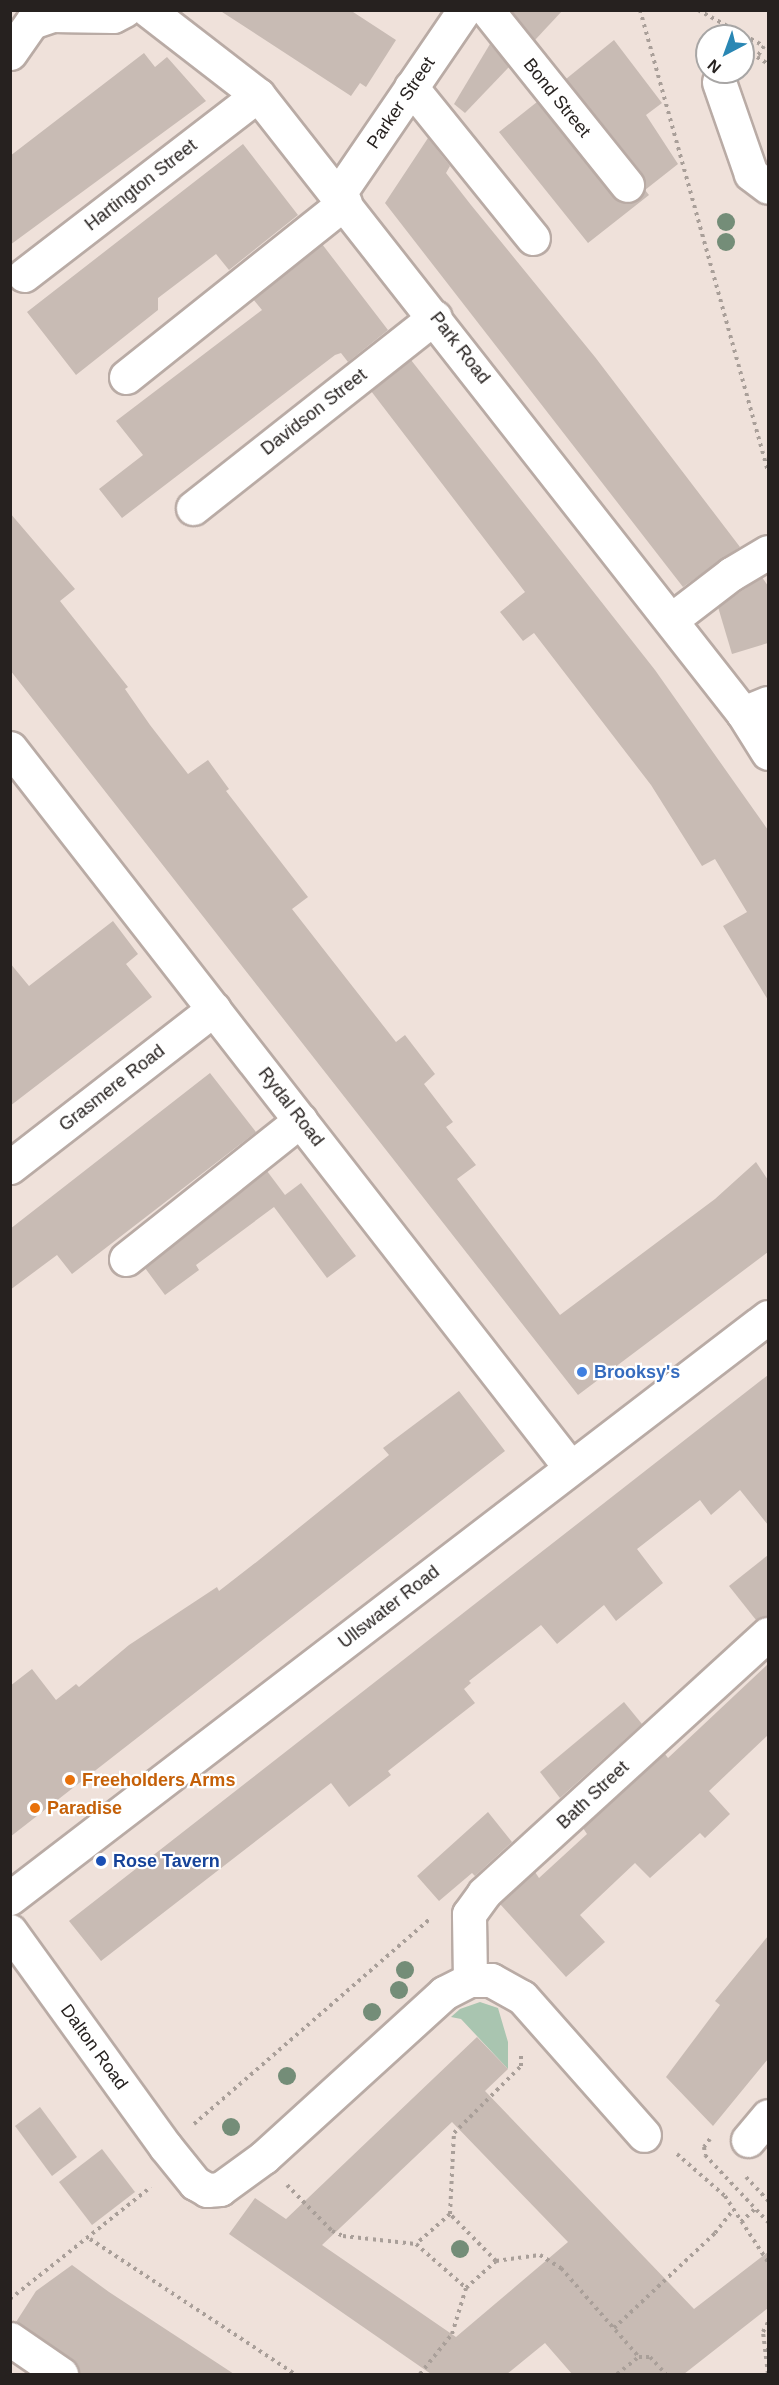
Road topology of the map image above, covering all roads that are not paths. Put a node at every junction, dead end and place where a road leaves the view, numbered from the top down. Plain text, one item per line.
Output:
1 (125, 10) edge
2 (148, 10) edge
3 (464, 10) edge
4 (487, 10) edge
5 (10, 53) edge
6 (720, 84) edge
7 (411, 87) junction
8 (258, 95) junction
9 (627, 185) dead end
10 (768, 187) edge
11 (341, 199) junction
12 (533, 238) dead end
13 (24, 275) dead end
14 (435, 316) junction
15 (126, 377) dead end
16 (193, 508) dead end
17 (768, 552) edge
18 (671, 620) junction
19 (756, 708) edge
20 (10, 748) edge
21 (768, 753) edge
22 (214, 1009) junction
23 (301, 1120) junction
24 (10, 1167) edge
25 (126, 1258) dead end
26 (768, 1317) edge
27 (570, 1467) junction
28 (763, 1650) edge
29 (10, 1898) edge
30 (10, 1931) edge
31 (470, 1980) junction
32 (644, 2135) road end
33 (10, 2339) edge
34 (61, 2374) edge

1 - 5 street
2 - 8 street, Park Road
3 - 7 street, Parker Street
4 - 9 street, Bond Street
6 - 10 street
7 - 11 street, Parker Street
7 - 12 street
8 - 11 street, Park Road
8 - 13 street, Hartington Street
11 - 14 street, Park Road
11 - 15 street, Parker Street
14 - 16 street, Davidson Street
14 - 18 street, Park Road
17 - 18 street
18 - 19 street, Park Road
19 - 21 street, Park Road
20 - 22 street, Rydal Road
22 - 23 street, Rydal Road
22 - 24 street, Grasmere Road
23 - 25 street
23 - 27 street, Rydal Road
26 - 27 street, Ullswater Road
27 - 29 street, Ullswater Road
28 - 31 street, Bath Street
30 - 31 street, Dalton Road
31 - 32 street
33 - 34 street

